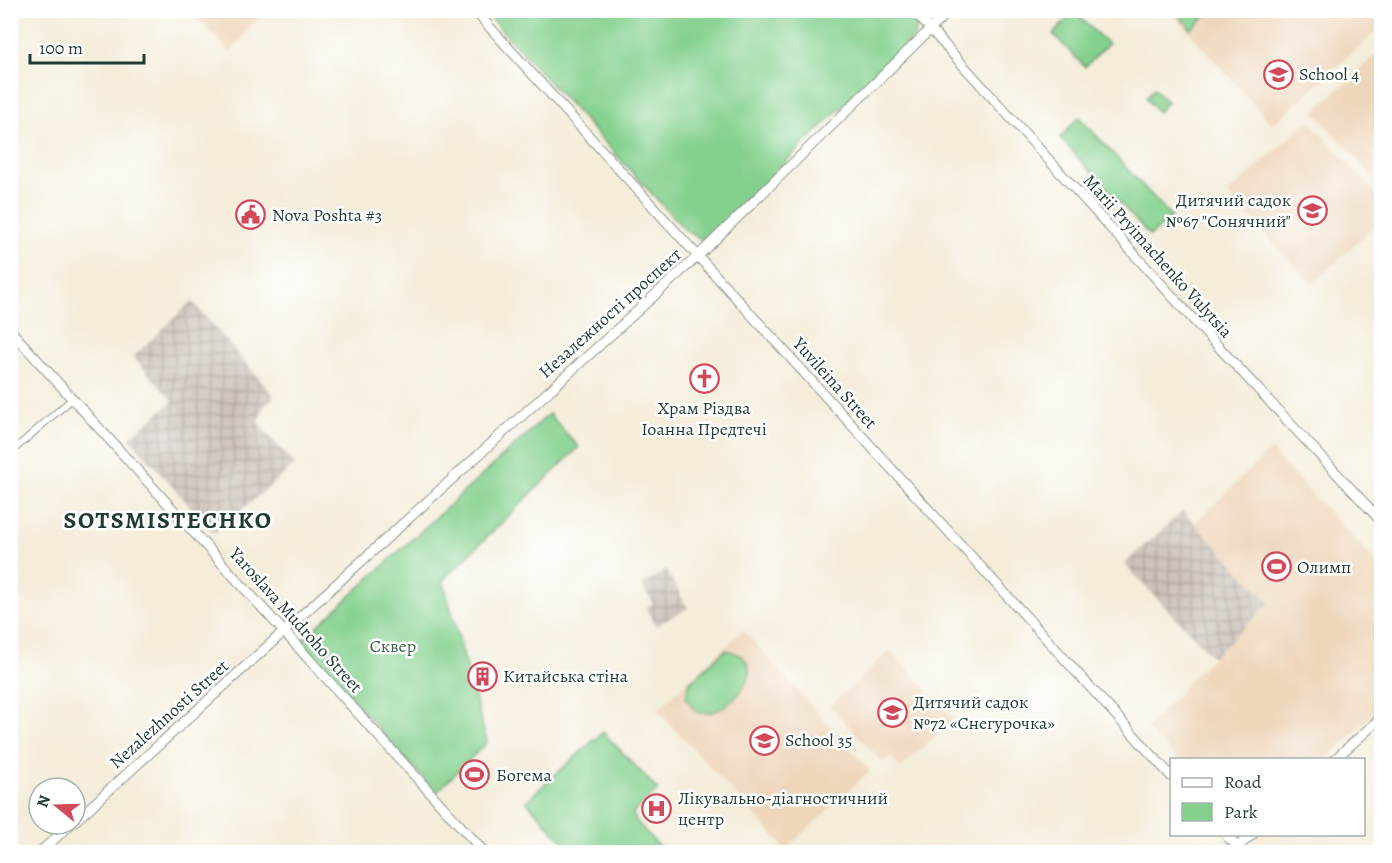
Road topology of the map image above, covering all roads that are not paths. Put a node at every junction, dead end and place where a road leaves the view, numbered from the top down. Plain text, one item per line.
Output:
1 (474, 10) edge
2 (913, 10) edge
3 (950, 10) edge
4 (930, 29) junction
5 (698, 256) junction
6 (10, 330) edge
7 (73, 398) junction
8 (10, 453) edge
9 (1382, 522) edge
10 (285, 632) junction
11 (1382, 717) edge
12 (1335, 758) edge
13 (1170, 775) edge
14 (87, 810) edge
15 (58, 836) edge
16 (1226, 836) edge
17 (1251, 836) edge
18 (1237, 851) edge
19 (40, 852) edge
20 (484, 852) edge

1 - 5 street, Yuvileina Street
2 - 4 street, Marii Pryimachenko Vulytsia
3 - 4 street, Незалежності проспект
4 - 5 street, Незалежності проспект
4 - 9 street, Marii Pryimachenko Vulytsia
5 - 10 street, Незалежності проспект
5 - 13 street, Yuvileina Street
6 - 7 street, Yaroslava Mudroho Street
7 - 8 street
7 - 10 street, Yaroslava Mudroho Street
10 - 14 street, Nezalezhnosti Street
10 - 20 street, Yaroslava Mudroho Street
11 - 12 street
15 - 19 street
16 - 18 street
17 - 18 street

